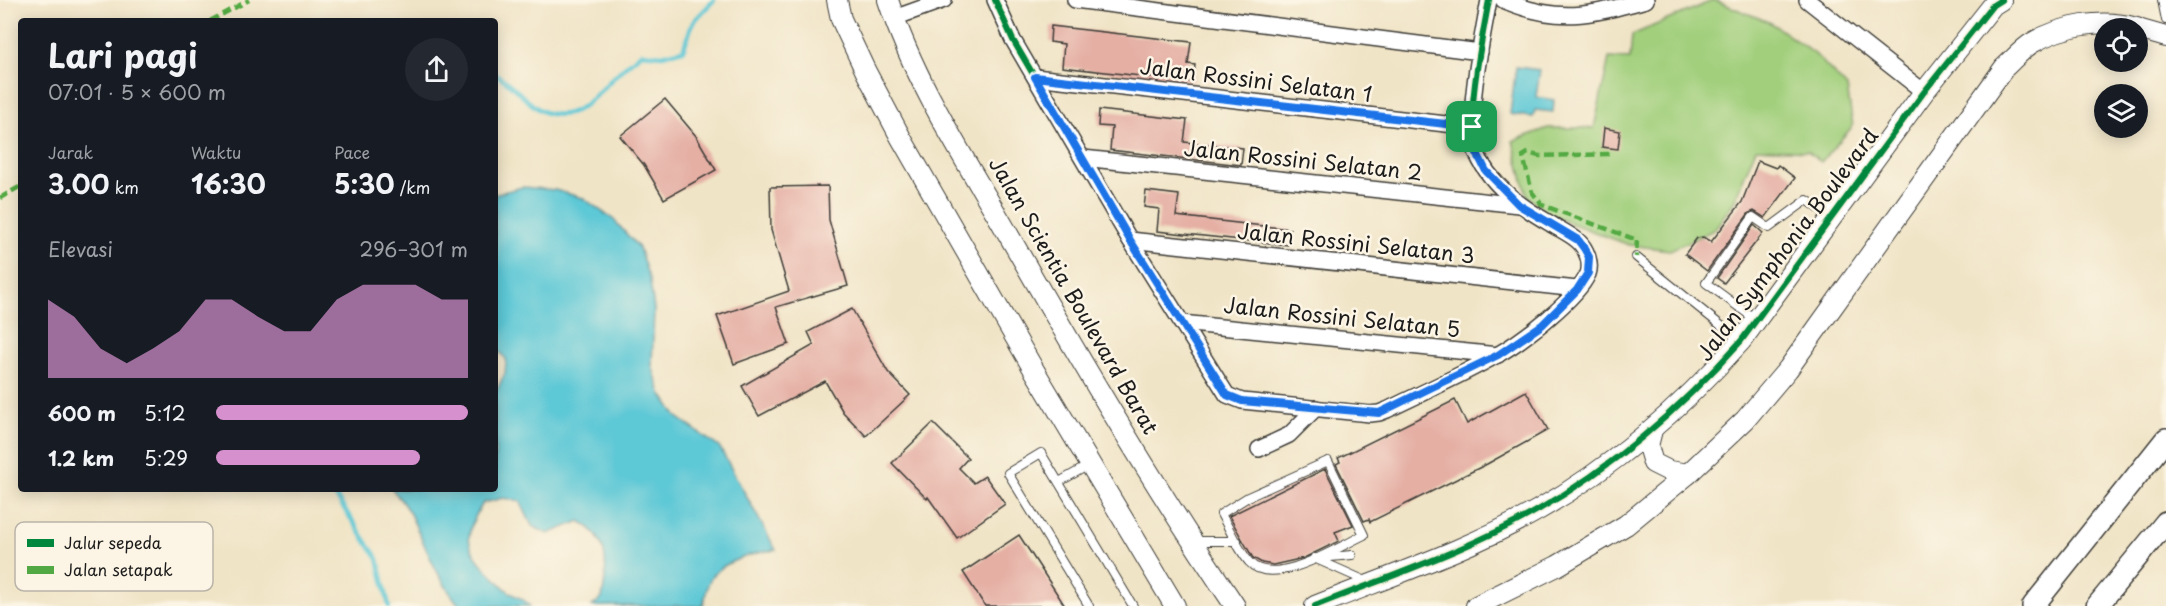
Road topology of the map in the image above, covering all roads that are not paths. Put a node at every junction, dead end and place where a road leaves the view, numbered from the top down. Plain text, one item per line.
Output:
1 (837, 0) edge
2 (944, 0) edge
3 (995, 0) edge
4 (1075, 0) edge
5 (1489, 0) edge
6 (1503, 0) edge
7 (1646, 0) edge
8 (1808, 0) edge
9 (2001, 0) edge
10 (2162, 0) edge
11 (891, 9) edge
12 (2166, 20) edge
13 (2094, 25) edge
14 (2148, 32) edge
15 (2166, 37) edge
16 (1480, 52) junction
17 (1035, 77) junction
18 (1924, 92) junction
19 (1472, 127) junction
20 (1083, 158) junction
21 (1519, 205) junction
22 (1832, 217) junction
23 (1130, 240) junction
24 (1636, 257) dead end
25 (1577, 290) junction
26 (1756, 320) junction
27 (1181, 323) junction
28 (1741, 341) junction
29 (1498, 355) junction
30 (1316, 408) junction
31 (1652, 430) junction
32 (2166, 439) edge
33 (1259, 449) dead end
34 (1090, 464) junction
35 (1688, 474) junction
36 (1059, 482) junction
37 (2161, 531) edge
38 (1191, 541) junction
39 (1237, 542) junction
40 (1352, 555) dead end
41 (1314, 558) junction
42 (1371, 584) junction
43 (2040, 603) edge
44 (1089, 606) edge
45 (1133, 606) edge
46 (1175, 606) edge
47 (1235, 606) edge
48 (1315, 606) edge
49 (1476, 606) edge
50 (2097, 606) edge

1 - 34 street
2 - 11 street
3 - 17 street
4 - 16 street
5 - 16 street
6 - 7 street
8 - 18 street
9 - 18 street, Jalan Symphonia Boulevard
10 - 12 lane
11 - 38 street, Jalan Scientia Boulevard Barat
13 - 35 street
14 - 15 street
16 - 19 street
17 - 19 street, Jalan Rossini Selatan 1
17 - 20 street
18 - 22 street, Jalan Symphonia Boulevard
19 - 21 street
20 - 21 street, Jalan Rossini Selatan 2
20 - 23 street
21 - 25 street
22 - 26 street, Jalan Symphonia Boulevard
22 - 26 lane
23 - 25 street, Jalan Rossini Selatan 3
23 - 27 street
24 - 28 lane
25 - 29 street
26 - 28 street, Jalan Symphonia Boulevard
27 - 29 street, Jalan Rossini Selatan 5
27 - 30 street
28 - 31 street, Jalan Symphonia Boulevard
29 - 30 street
30 - 33 street
31 - 35 street
31 - 42 street, Jalan Symphonia Boulevard
32 - 43 main road
34 - 36 lane
34 - 46 street
35 - 49 street
36 - 44 lane
36 - 45 lane
37 - 50 main road
38 - 39 lane
38 - 47 street, Jalan Scientia Boulevard Barat
39 - 41 lane
39 - 41 lane
40 - 41 lane
41 - 42 lane
42 - 48 street, Jalan Symphonia Boulevard

